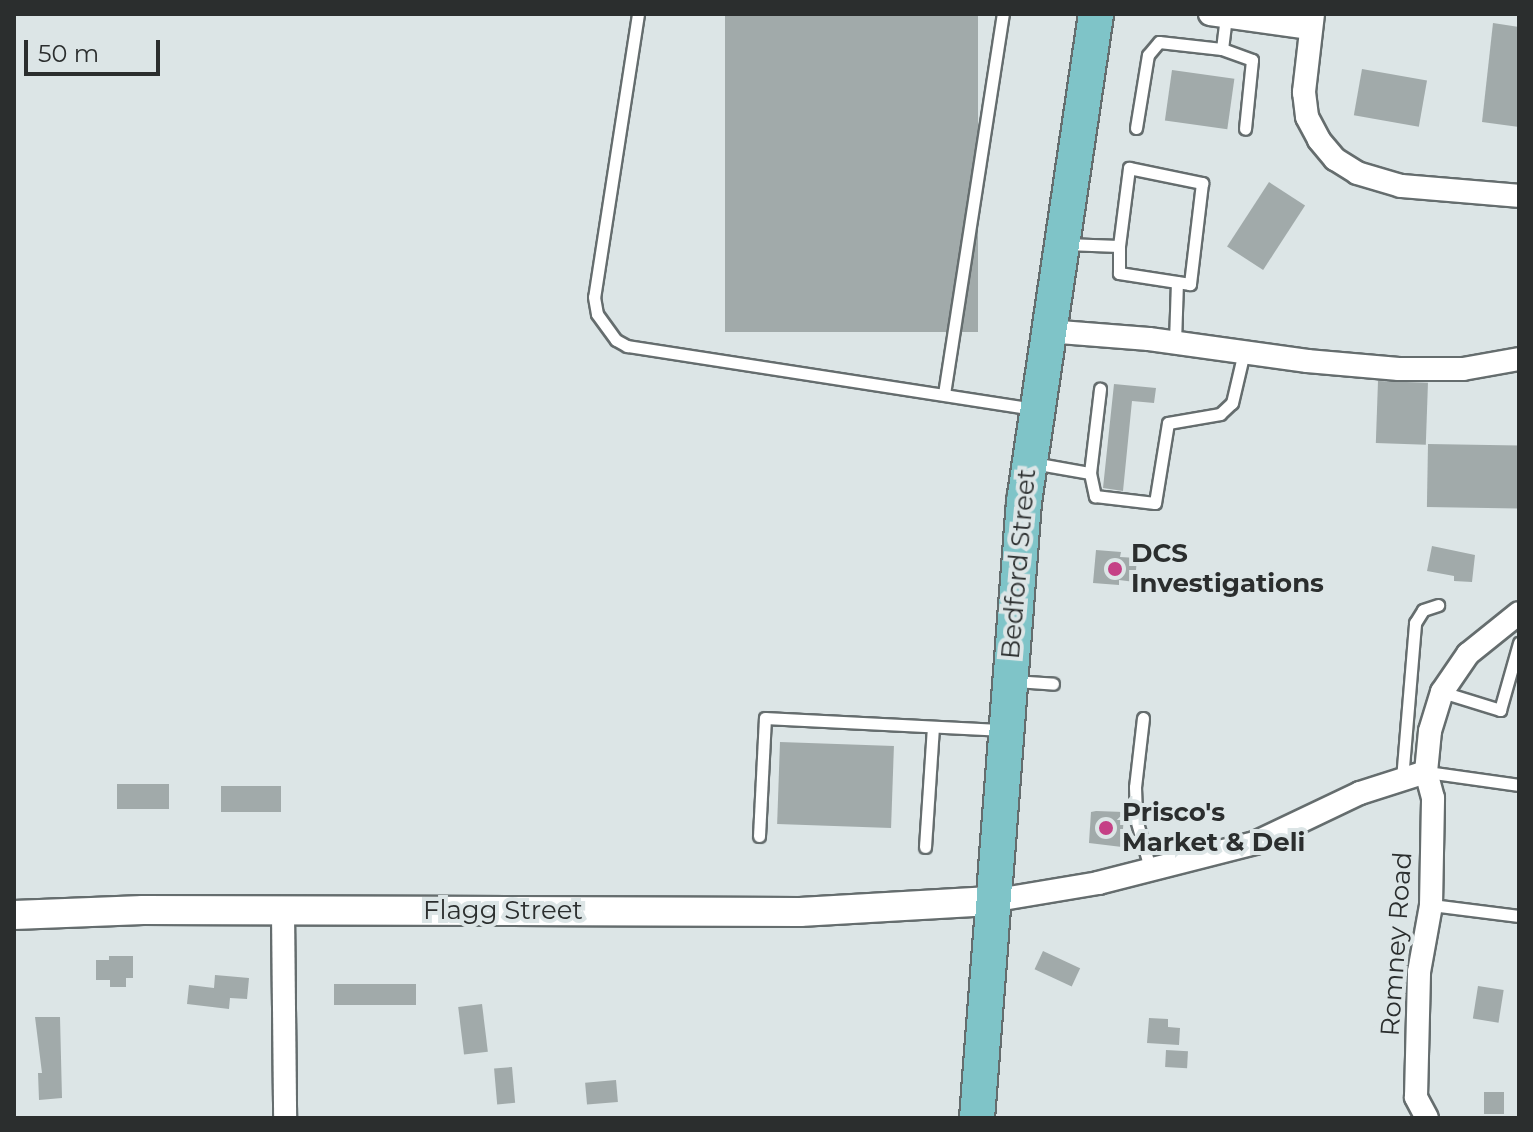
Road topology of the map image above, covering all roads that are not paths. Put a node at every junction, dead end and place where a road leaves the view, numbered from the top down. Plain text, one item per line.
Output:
1 (638, 14) edge
2 (1003, 14) edge
3 (1096, 14) edge
4 (1218, 15) edge
5 (1312, 21) edge
6 (1222, 49) junction
7 (1136, 128) dead end
8 (1245, 129) dead end
9 (1519, 196) edge
10 (1061, 244) junction
11 (1119, 246) junction
12 (1177, 282) junction
13 (1047, 331) junction
14 (1175, 342) junction
15 (1244, 352) junction
16 (1519, 359) edge
17 (1100, 389) dead end
18 (944, 394) junction
19 (1036, 409) junction
20 (1029, 462) junction
21 (1090, 473) junction
22 (1438, 605) dead end
23 (1519, 613) edge
24 (1519, 643) edge
25 (1008, 680) junction
26 (1053, 684) dead end
27 (1442, 692) junction
28 (1143, 718) dead end
29 (933, 727) junction
30 (1004, 730) junction
31 (1426, 772) junction
32 (1402, 779) junction
33 (1519, 785) edge
34 (759, 836) dead end
35 (925, 847) dead end
36 (1150, 868) junction
37 (991, 901) junction
38 (1431, 905) junction
39 (283, 912) junction
40 (14, 915) edge
41 (1519, 916) edge
42 (285, 1118) edge
43 (977, 1118) edge
44 (1427, 1118) edge

1 - 18 lane
2 - 18 lane
3 - 10 main road, Bedford Street
4 - 5 street
4 - 6 lane
5 - 9 street
6 - 7 lane
6 - 8 lane
10 - 11 lane
10 - 13 main road, Bedford Street
11 - 12 lane
11 - 12 lane
12 - 14 lane
13 - 14 street
13 - 19 main road, Bedford Street
14 - 15 street
15 - 16 street
15 - 21 lane
17 - 21 lane
18 - 19 lane
19 - 20 main road, Bedford Street
20 - 21 lane
20 - 25 main road, Bedford Street
22 - 32 lane
23 - 27 street, Romney Road
24 - 27 lane
25 - 26 lane
25 - 30 main road, Bedford Street
27 - 31 street, Romney Road
28 - 36 lane
29 - 30 lane
29 - 34 lane
29 - 35 lane
30 - 37 main road, Bedford Street
31 - 32 street
31 - 33 lane
31 - 38 street, Romney Road
32 - 36 street
36 - 37 street
37 - 39 street, Flagg Street
37 - 43 main road, Bedford Street
38 - 41 lane
38 - 44 street, Romney Road
39 - 40 street, Flagg Street
39 - 42 street

